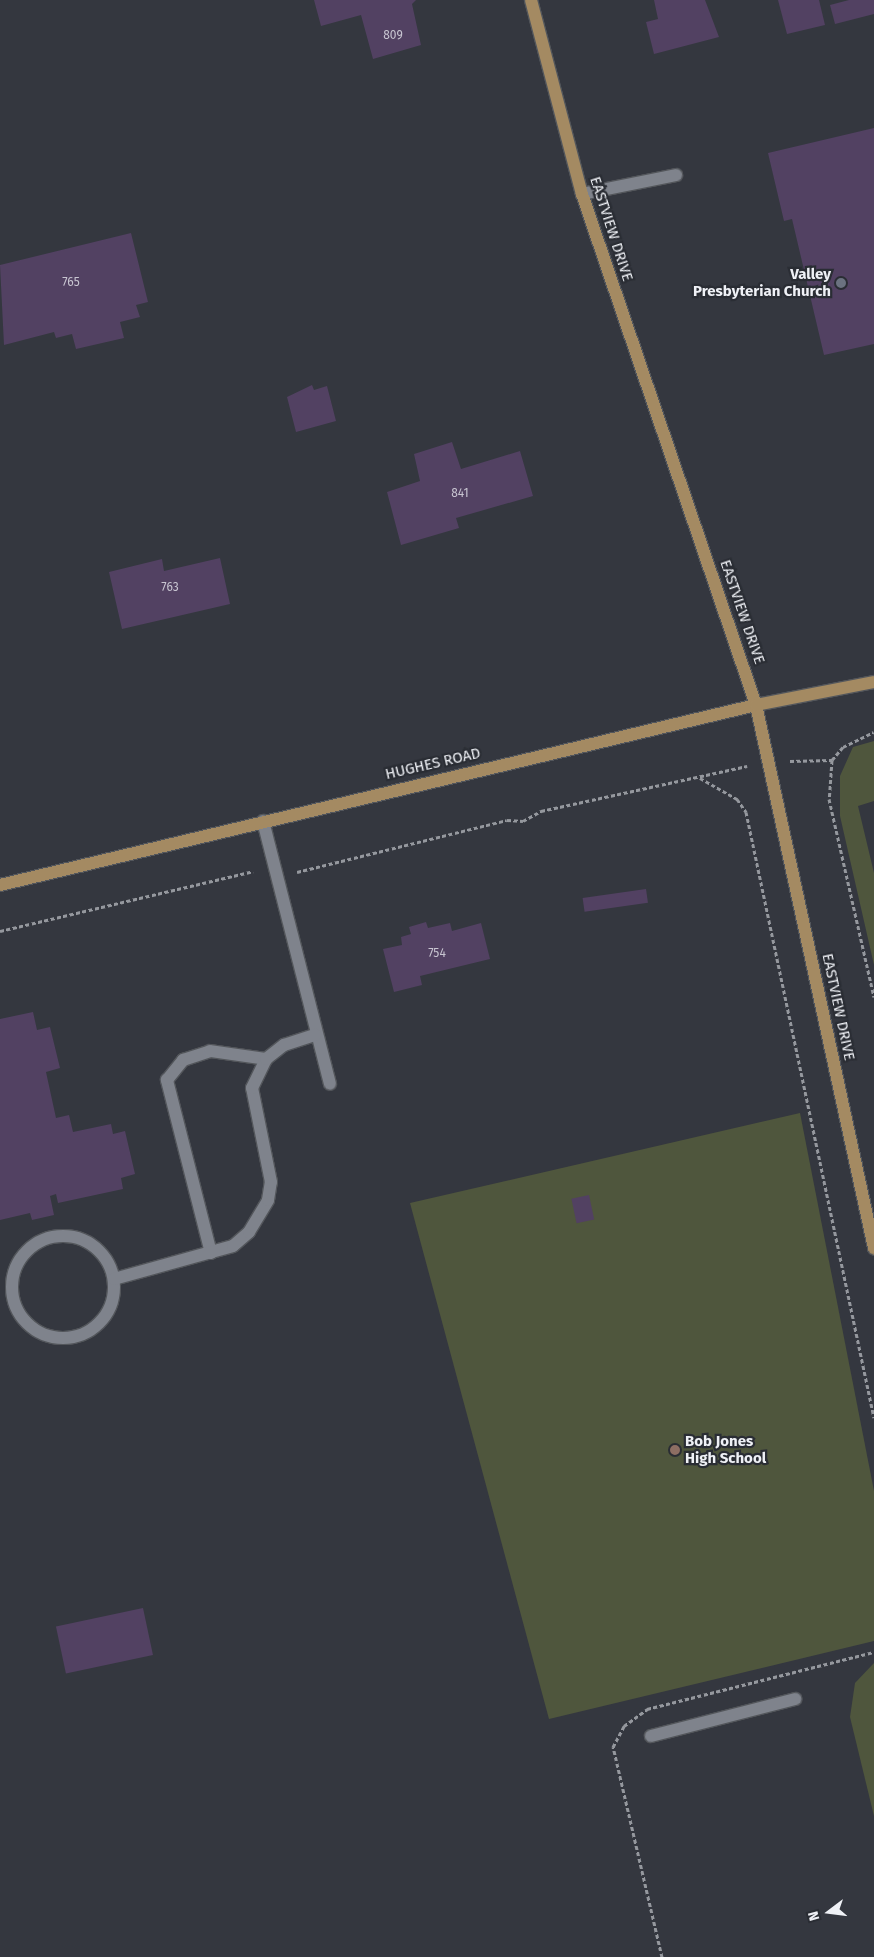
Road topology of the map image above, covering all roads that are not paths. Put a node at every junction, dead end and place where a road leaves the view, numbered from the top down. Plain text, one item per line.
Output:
1 (531, 0) edge
2 (676, 175) dead end
3 (582, 194) junction
4 (874, 682) edge
5 (756, 705) junction
6 (263, 821) junction
7 (0, 885) edge
8 (315, 1035) junction
9 (266, 1059) junction
10 (330, 1084) dead end
11 (874, 1248) edge
12 (211, 1253) junction
13 (114, 1278) junction
14 (795, 1699) dead end
15 (651, 1736) dead end

1 - 3 street, EASTVIEW DRIVE
2 - 3 lane
3 - 5 street, EASTVIEW DRIVE
4 - 5 street, HUGHES ROAD
5 - 6 street, HUGHES ROAD
5 - 11 street, EASTVIEW DRIVE
6 - 7 street, HUGHES ROAD
6 - 8 lane
8 - 9 lane
8 - 10 lane
9 - 12 lane
9 - 12 lane
12 - 13 lane
13 - 13 lane
14 - 15 lane

